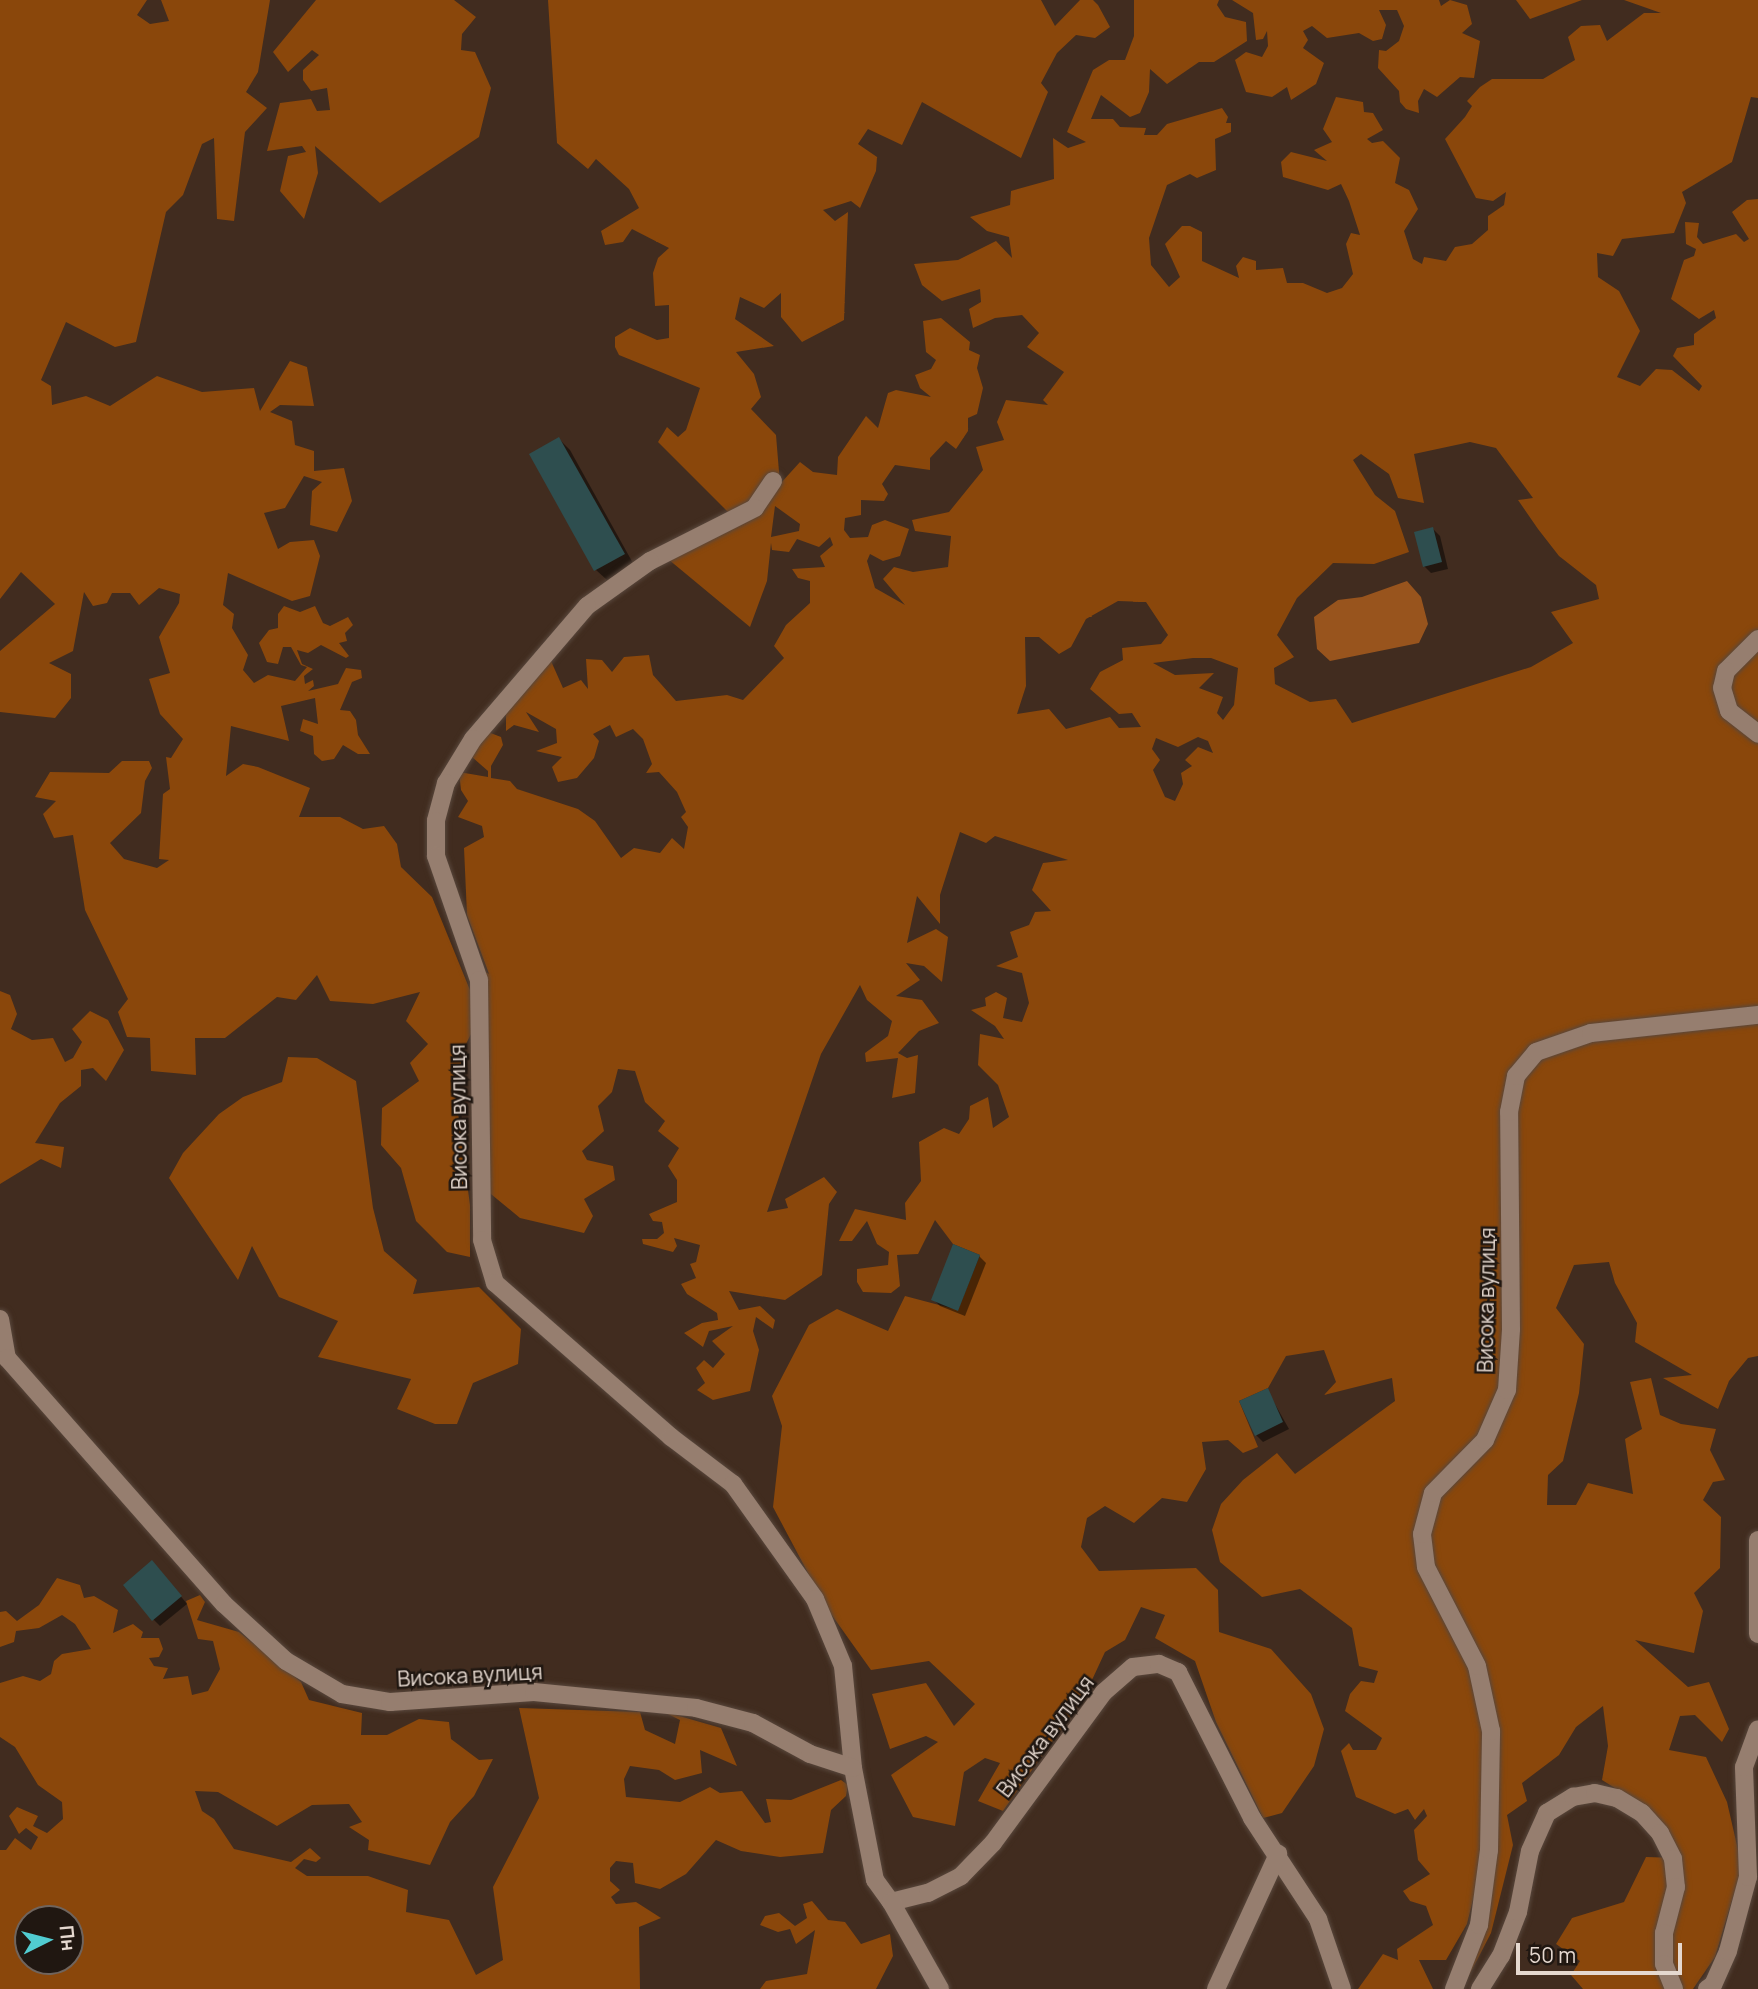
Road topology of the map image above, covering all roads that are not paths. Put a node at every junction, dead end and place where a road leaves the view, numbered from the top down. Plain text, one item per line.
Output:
1 (773, 481) dead end
2 (1758, 639) edge
3 (1758, 734) edge
4 (1758, 1016) edge
5 (0, 1319) edge
6 (1758, 1540) edge
7 (1758, 1634) edge
8 (1758, 1729) edge
9 (853, 1768) junction
10 (1278, 1854) junction
11 (891, 1902) junction
12 (940, 1989) edge
13 (1216, 1989) edge
14 (1342, 1989) edge
15 (1454, 1989) edge
16 (1480, 1989) edge
17 (1674, 1989) edge
18 (1707, 1989) edge

1 - 9 street, Висока вулиця
2 - 3 street
4 - 15 street, Висока вулиця
5 - 9 street, Висока вулиця
6 - 7 street
8 - 18 street
9 - 11 street, Висока вулиця
10 - 11 street, Висока вулиця
10 - 13 street
10 - 14 street, Висока вулиця
11 - 12 street, Висока вулиця
16 - 17 street

